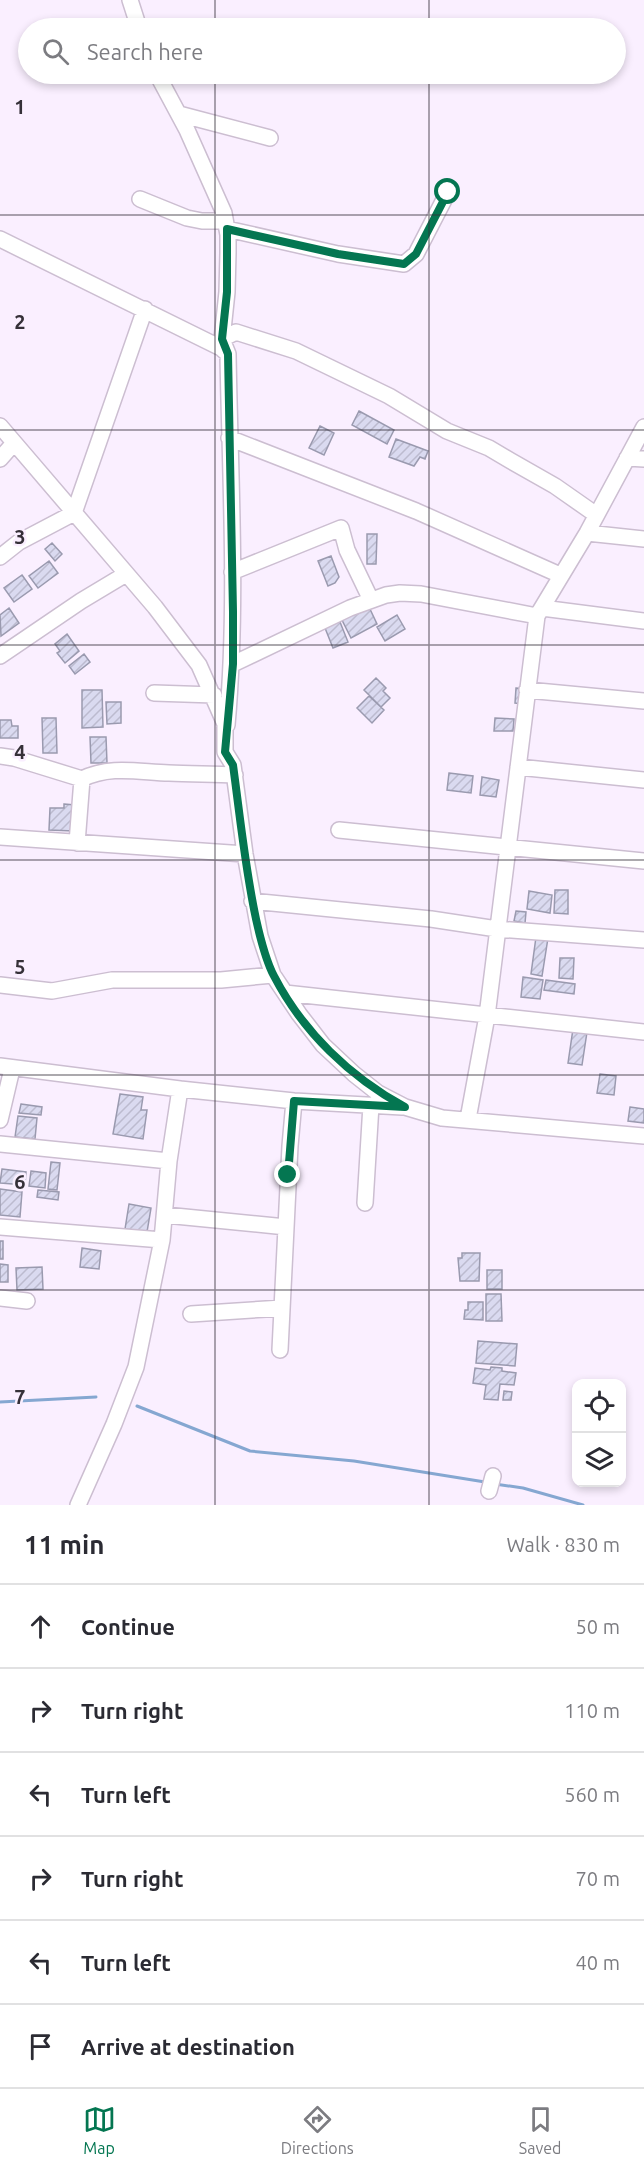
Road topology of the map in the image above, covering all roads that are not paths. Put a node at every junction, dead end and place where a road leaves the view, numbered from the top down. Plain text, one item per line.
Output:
1 (130, 0) edge
2 (136, 18) edge
3 (162, 84) edge
4 (179, 114) junction
5 (270, 138) dead end
6 (448, 192) dead end
7 (140, 199) dead end
8 (226, 225) junction
9 (0, 239) edge
10 (145, 309) junction
11 (222, 339) junction
12 (228, 354) junction
13 (0, 426) edge
14 (644, 427) edge
15 (229, 438) junction
16 (14, 443) junction
17 (627, 458) junction
18 (0, 459) edge
19 (644, 459) edge
20 (74, 513) junction
21 (595, 514) junction
22 (586, 532) junction
23 (644, 539) edge
24 (0, 557) edge
25 (232, 572) junction
26 (126, 574) junction
27 (560, 575) junction
28 (371, 600) junction
29 (539, 612) junction
30 (644, 621) edge
31 (0, 656) edge
32 (233, 664) junction
33 (527, 690) junction
34 (154, 693) dead end
35 (214, 695) junction
36 (644, 701) edge
37 (225, 752) junction
38 (0, 756) edge
39 (518, 767) junction
40 (235, 775) junction
41 (82, 780) junction
42 (644, 780) edge
43 (339, 830) dead end
44 (0, 837) edge
45 (77, 843) junction
46 (508, 848) junction
47 (245, 854) junction
48 (644, 861) edge
49 (252, 901) junction
50 (497, 929) junction
51 (644, 940) edge
52 (273, 975) junction
53 (0, 985) edge
54 (285, 993) junction
55 (487, 1016) junction
56 (644, 1032) edge
57 (6, 1067) edge
58 (180, 1089) junction
59 (294, 1101) junction
60 (370, 1106) junction
61 (405, 1107) junction
62 (468, 1119) junction
63 (0, 1120) edge
64 (644, 1136) edge
65 (0, 1144) edge
66 (169, 1161) junction
67 (365, 1203) dead end
68 (165, 1215) junction
69 (0, 1227) edge
70 (286, 1227) junction
71 (162, 1240) junction
72 (0, 1298) edge
73 (27, 1301) dead end
74 (282, 1308) junction
75 (191, 1314) dead end
76 (280, 1350) dead end
77 (78, 1505) edge

1 - 2 street
3 - 4 street
4 - 5 street
4 - 8 street
6 - 8 street
7 - 8 street
8 - 11 street
9 - 10 street
10 - 12 street
10 - 20 street
11 - 12 street
11 - 21 street
12 - 15 street
13 - 16 street
14 - 17 street
15 - 25 street
15 - 27 street
16 - 18 street
16 - 20 street
17 - 19 street
17 - 21 street
20 - 24 street
20 - 26 street
21 - 22 street
22 - 23 street
22 - 27 street
25 - 28 street
25 - 32 street
26 - 31 street
26 - 35 street
27 - 29 street
28 - 29 street
28 - 32 street
29 - 30 street
29 - 33 street
32 - 37 street
33 - 36 street
33 - 39 street
34 - 35 street
35 - 37 street
37 - 40 street
38 - 41 street
39 - 42 street
39 - 46 street
40 - 41 street
40 - 47 street
41 - 45 street
43 - 46 street
44 - 45 street
45 - 47 street
46 - 48 street
46 - 50 street
47 - 49 street
49 - 50 street
49 - 52 street
50 - 51 street
50 - 55 street
52 - 53 street
52 - 54 street
54 - 55 street
54 - 61 street
55 - 56 street
55 - 62 street
57 - 58 street
57 - 63 street
58 - 59 street
58 - 66 street
59 - 60 street
59 - 70 street
60 - 61 street
60 - 67 street
61 - 62 street
62 - 64 street
65 - 66 street
66 - 68 street
68 - 70 street
68 - 71 street
69 - 71 street
70 - 74 street
71 - 77 street
72 - 73 street
74 - 75 street
74 - 76 street

